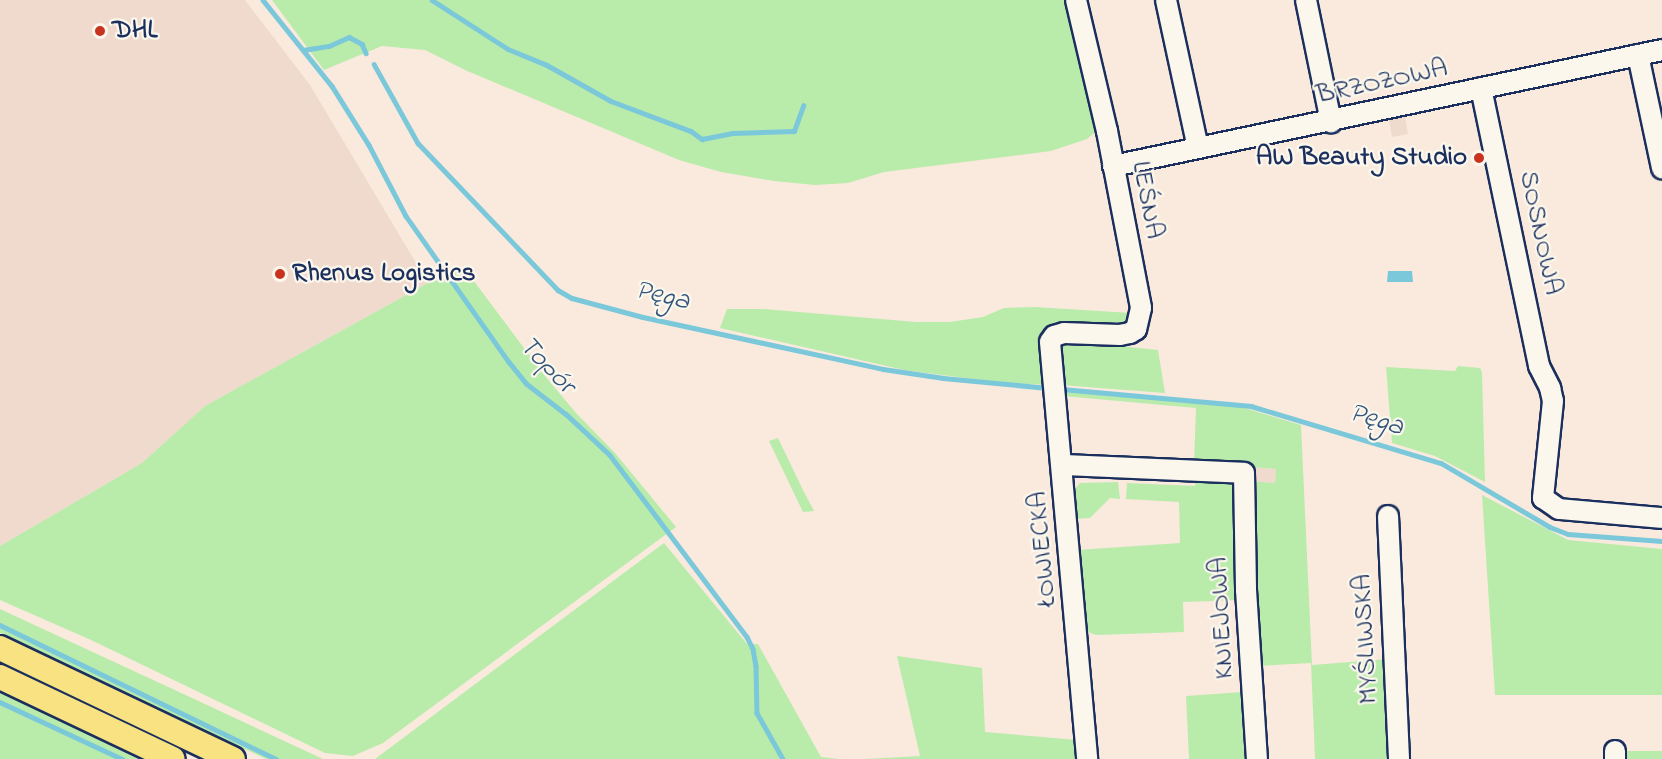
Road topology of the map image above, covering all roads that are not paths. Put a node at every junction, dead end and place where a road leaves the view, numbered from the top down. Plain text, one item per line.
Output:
1 (1076, 0) edge
2 (1166, 0) edge
3 (1306, 0) edge
4 (1662, 50) edge
5 (1638, 55) junction
6 (1481, 88) junction
7 (1331, 122) junction
8 (1198, 148) junction
9 (1113, 166) junction
10 (1662, 168) edge
11 (1054, 336) joint
12 (1063, 465) junction
13 (1388, 516) dead end
14 (1662, 518) edge
15 (0, 648) edge
16 (0, 677) edge
17 (173, 759) edge
18 (233, 759) edge
19 (1087, 759) edge
20 (1257, 759) edge
21 (1399, 759) edge

1 - 9 street, LEŚNA
2 - 8 street
3 - 7 street
4 - 5 street, BRZOZOWA
5 - 6 street, BRZOZOWA
5 - 10 street
6 - 7 street, BRZOZOWA
6 - 14 street, SOSNOWA
7 - 8 street, BRZOZOWA
8 - 9 street, BRZOZOWA
9 - 11 street, LEŚNA
11 - 12 street, ŁOWIECKA
12 - 19 street, ŁOWIECKA
12 - 20 street, KNIEJOWA
13 - 21 street, MYŚLIWSKA
15 - 18 main road
16 - 17 main road

